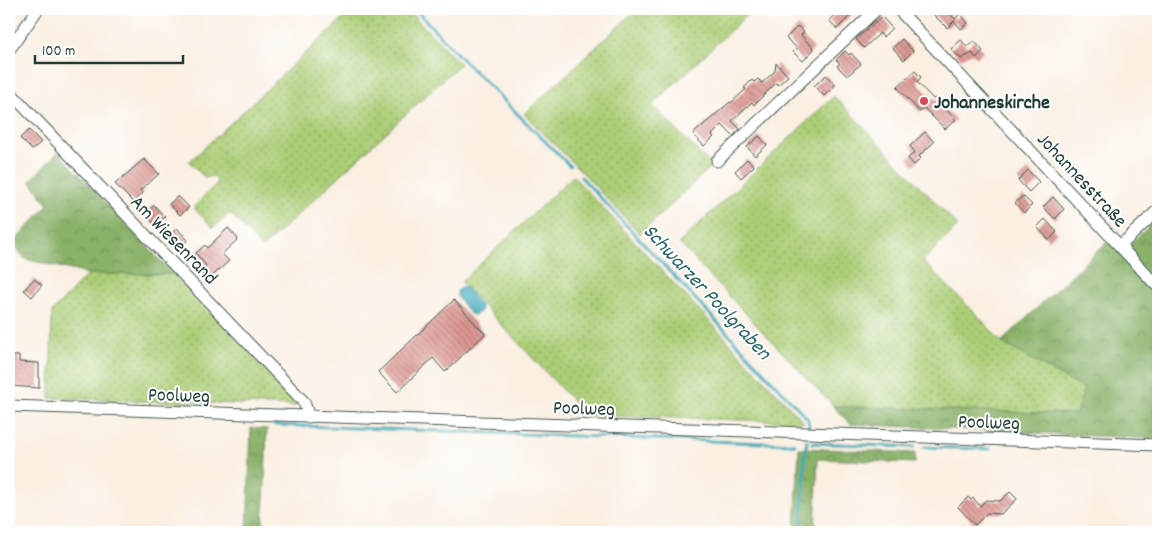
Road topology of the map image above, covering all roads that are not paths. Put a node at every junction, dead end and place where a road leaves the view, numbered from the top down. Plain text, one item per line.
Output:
1 (38, 9) edge
2 (877, 9) edge
3 (898, 9) edge
4 (9, 50) edge
5 (9, 91) edge
6 (717, 161) dead end
7 (1158, 210) edge
8 (1120, 246) junction
9 (1158, 287) edge
10 (9, 406) edge
11 (309, 417) junction
12 (1158, 445) edge

1 - 4 street
2 - 6 street
3 - 8 street, Johannesstraße
5 - 11 street, Am Wiesenrand
7 - 8 street
8 - 9 street, Johannesstraße
10 - 11 street, Poolweg
11 - 12 street, Poolweg

